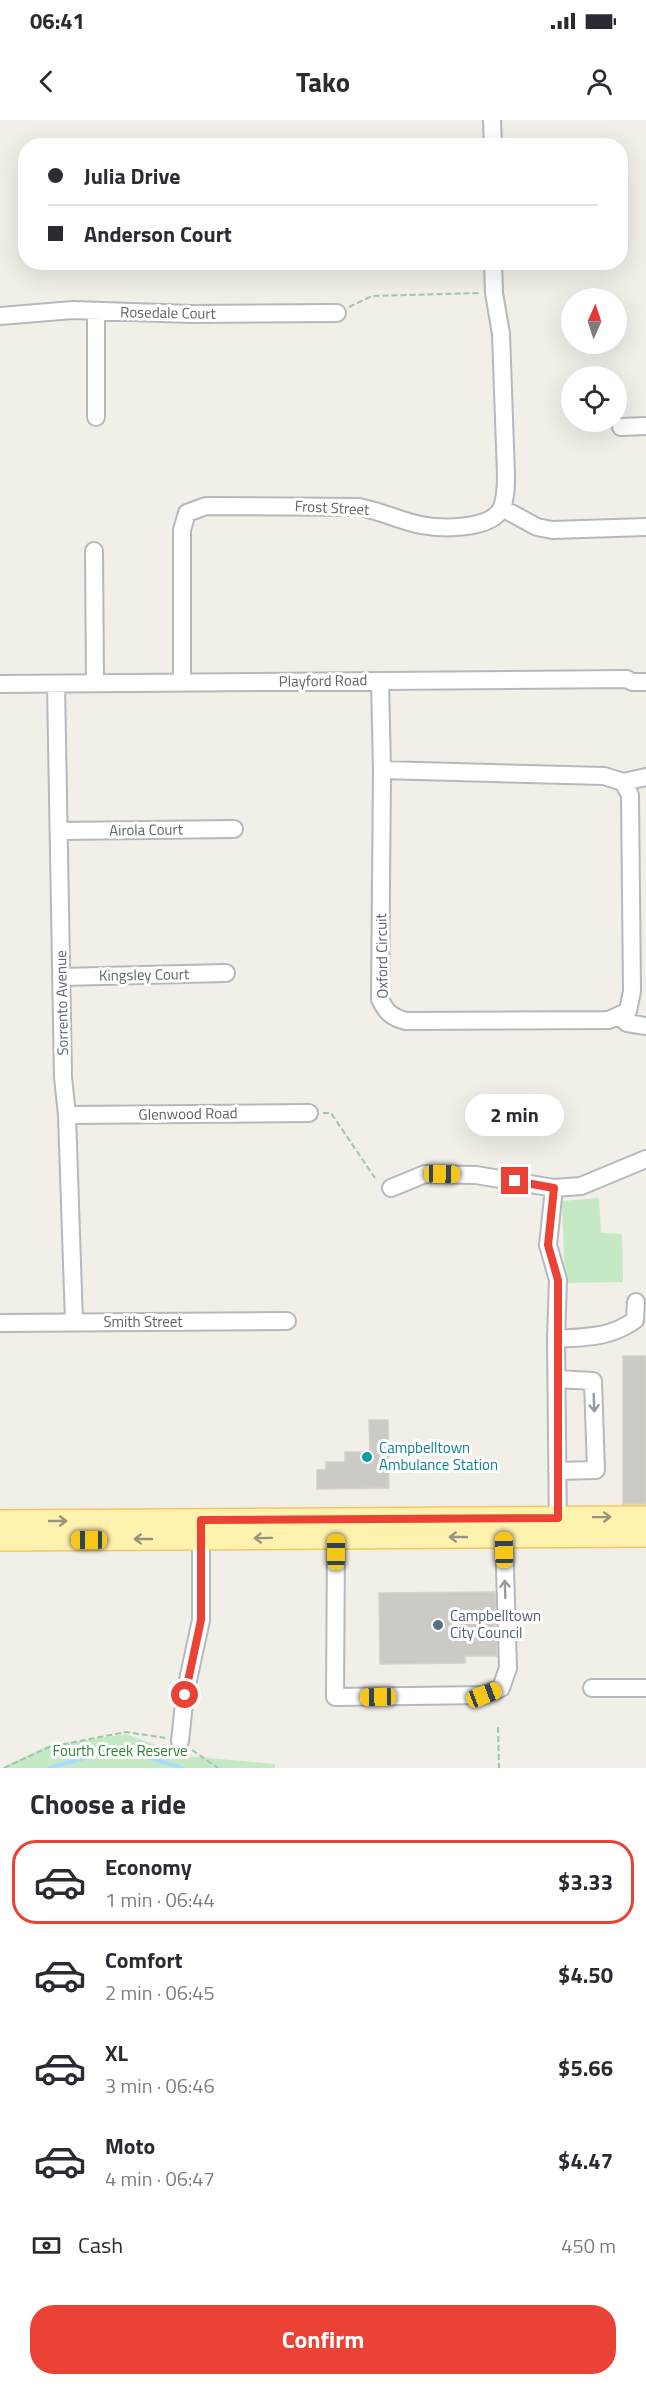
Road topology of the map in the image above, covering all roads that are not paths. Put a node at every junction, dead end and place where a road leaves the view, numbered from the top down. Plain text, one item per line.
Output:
1 (492, 120) edge
2 (492, 138) edge
3 (493, 270) edge
4 (96, 311) junction
5 (337, 313) road end
6 (0, 315) edge
7 (96, 417) dead end
8 (646, 426) edge
9 (627, 427) edge
10 (502, 508) junction
11 (646, 527) edge
12 (94, 551) dead end
13 (380, 681) junction
14 (646, 681) edge
15 (95, 683) junction
16 (182, 683) junction
17 (0, 684) edge
18 (56, 684) junction
19 (382, 770) junction
20 (646, 777) edge
21 (623, 783) junction
22 (234, 829) dead end
23 (59, 831) junction
24 (226, 973) dead end
25 (62, 977) junction
26 (619, 1016) junction
27 (646, 1026) edge
28 (309, 1113) road end
29 (67, 1115) junction
30 (646, 1159) edge
31 (391, 1188) dead end
32 (554, 1188) junction
33 (636, 1302) dead end
34 (287, 1321) dead end
35 (74, 1322) junction
36 (0, 1323) edge
37 (556, 1339) junction
38 (557, 1380) junction
39 (557, 1471) junction
40 (646, 1517) edge
41 (0, 1521) edge
42 (558, 1527) junction
43 (201, 1530) junction
44 (504, 1536) junction
45 (646, 1536) edge
46 (336, 1538) junction
47 (0, 1540) edge
48 (592, 1688) dead end
49 (646, 1688) edge
50 (180, 1741) road end

1 - 2 street
3 - 10 street
4 - 5 street, Rosedale Court
4 - 6 street, Rosedale Court
4 - 7 street
8 - 9 street
10 - 11 street
10 - 16 street, Frost Street
12 - 15 street
13 - 14 street, Playford Road
13 - 16 street, Playford Road
13 - 19 street, Oxford Circuit
15 - 16 street, Playford Road
15 - 18 street, Playford Road
17 - 18 street, Playford Road
18 - 23 street, Sorrento Avenue
19 - 21 street
19 - 26 street, Oxford Circuit
20 - 21 street
21 - 26 street
22 - 23 street, Airola Court
23 - 25 street, Sorrento Avenue
24 - 25 street, Kingsley Court
25 - 29 street, Sorrento Avenue
26 - 27 street, Oxford Circuit
28 - 29 street, Glenwood Road
29 - 35 street, Sorrento Avenue
30 - 32 street
31 - 32 street
32 - 37 street
33 - 37 street
34 - 35 street, Smith Street
35 - 36 street, Smith Street
37 - 38 street
38 - 39 street
38 -> 39 street
39 - 42 street
42 -> 40 main road
41 -> 43 main road
42 - 43 main road
42 - 44 main road
42 - 45 main road
46 -> 43 main road
43 -> 47 main road
43 - 50 street
44 -> 46 main road
46 -> 44 street
48 - 49 street

